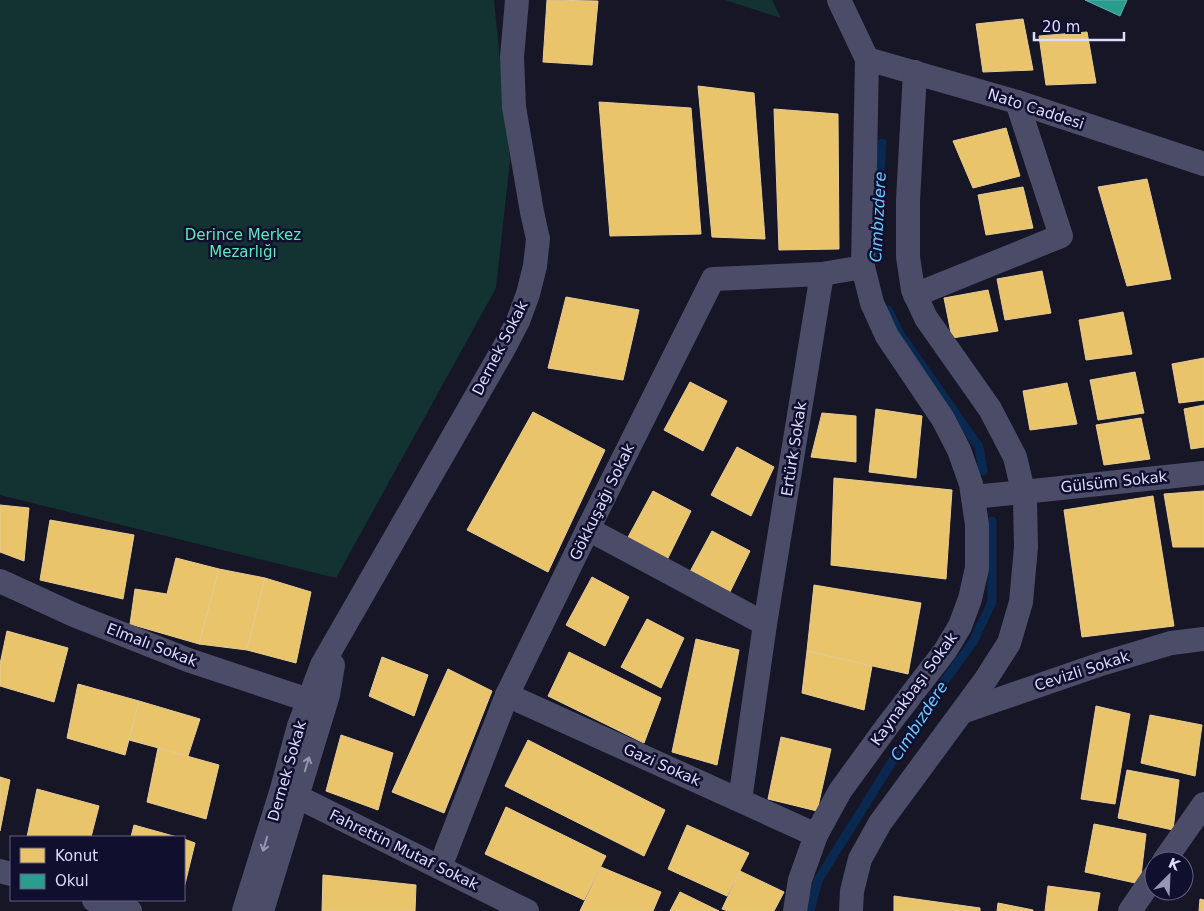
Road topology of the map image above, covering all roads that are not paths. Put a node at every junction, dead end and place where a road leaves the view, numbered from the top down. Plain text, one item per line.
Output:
1 (517, 0) edge
2 (839, 0) edge
3 (867, 58) junction
4 (915, 72) junction
5 (1016, 102) junction
6 (1204, 164) edge
7 (862, 267) junction
8 (822, 274) junction
9 (915, 295) junction
10 (1204, 473) edge
11 (1024, 492) junction
12 (973, 497) junction
13 (588, 529) junction
14 (0, 582) edge
15 (766, 624) junction
16 (339, 634) junction
17 (1204, 640) edge
18 (507, 695) junction
19 (308, 700) junction
20 (962, 712) junction
21 (290, 793) junction
22 (740, 800) junction
23 (1204, 804) edge
24 (816, 835) junction
25 (1171, 851) edge
26 (440, 867) junction
27 (1144, 891) edge
28 (97, 901) edge
29 (130, 911) edge
30 (244, 911) edge
31 (262, 911) edge
32 (526, 911) edge
33 (795, 911) edge
34 (851, 911) edge
35 (1130, 911) edge

1 - 16 street, Dernek Sokak
2 - 3 street
3 - 4 street, Nato Caddesi
3 - 7 street, Kaynakbaşı Sokak
4 - 5 street, Nato Caddesi
4 - 9 street
5 - 6 street, Nato Caddesi
5 - 9 street
7 - 8 street, Gökkuşağı Sokak
7 - 12 street, Kaynakbaşı Sokak
8 - 13 street, Gökkuşağı Sokak
8 - 15 street, Ertürk Sokak
9 - 11 street
10 - 11 street, Gülsüm Sokak
11 - 12 street, Gülsüm Sokak
11 - 20 street
12 - 24 street, Kaynakbaşı Sokak
13 - 15 street
13 - 18 street, Gökkuşağı Sokak
14 - 19 street, Elmalı Sokak
15 - 22 street, Ertürk Sokak
16 - 19 street, Dernek Sokak
21 -> 16 street, Dernek Sokak
17 - 20 street, Cevizli Sokak
18 - 22 street, Gazi Sokak
18 - 26 street, Gökkuşağı Sokak
19 - 21 street, Dernek Sokak
20 - 34 street
21 - 26 street, Fahrettin Mutaf Sokak
21 -> 30 street, Dernek Sokak
21 - 31 street, Dernek Sokak
22 - 24 street, Gazi Sokak
23 - 25 street
24 - 33 street, Kaynakbaşı Sokak
26 - 32 street, Fahrettin Mutaf Sokak
27 - 35 street
28 - 29 street

